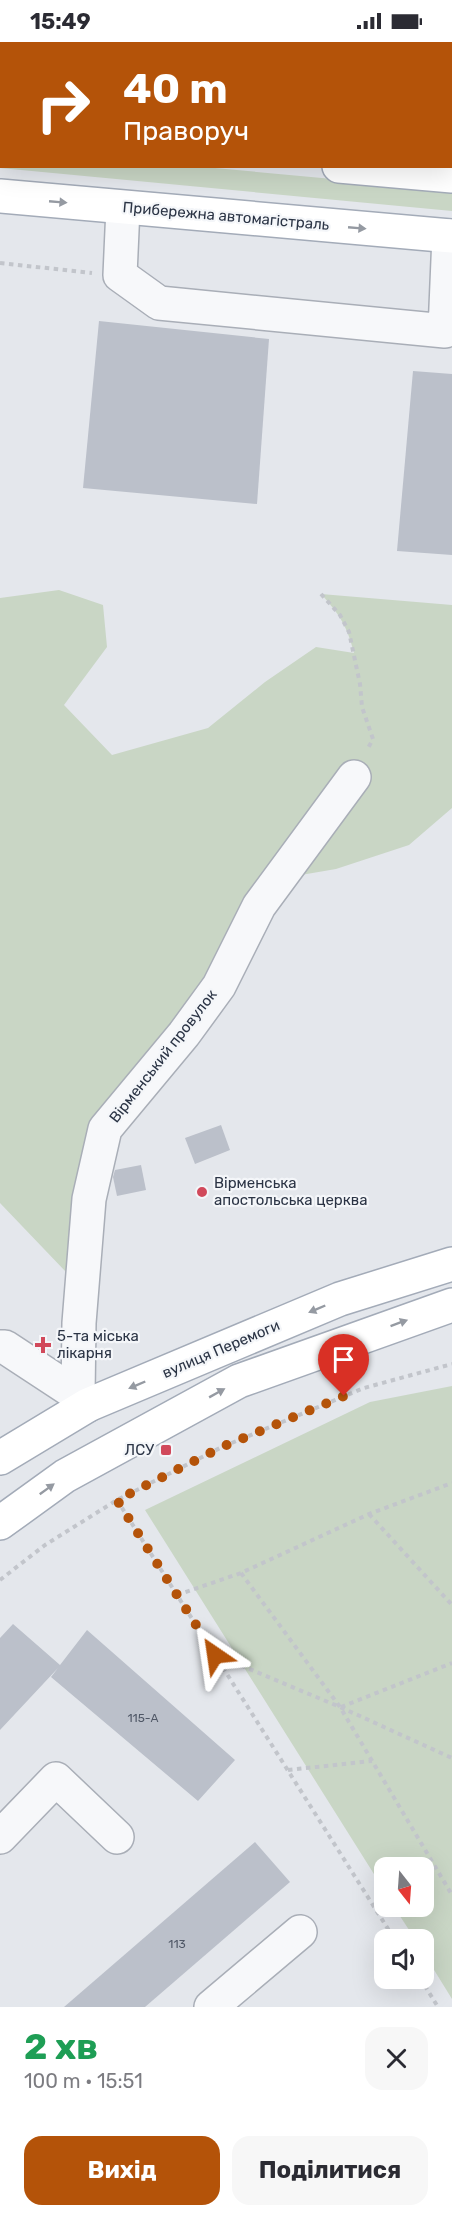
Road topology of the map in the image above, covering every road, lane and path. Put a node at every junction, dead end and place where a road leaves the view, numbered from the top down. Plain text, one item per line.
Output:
1 (362, 168) edge
2 (452, 176) edge
3 (0, 196) edge
4 (123, 208) junction
5 (450, 236) edge
6 (448, 331) edge
7 (321, 594) dead end
8 (354, 777) joint
9 (452, 1264) edge
10 (452, 1305) edge
11 (0, 1347) edge
12 (452, 1364) edge
13 (83, 1400) junction
14 (0, 1458) edge
15 (452, 1483) edge
16 (117, 1500) junction
17 (369, 1514) junction
18 (0, 1523) edge
19 (241, 1573) junction
20 (0, 1580) edge
21 (177, 1595) junction
22 (452, 1605) edge
23 (215, 1655) junction
24 (452, 1663) edge
25 (340, 1707) junction
26 (452, 1758) edge
27 (372, 1761) junction
28 (288, 1770) junction
29 (0, 1837) edge
30 (117, 1837) dead end
31 (452, 1895) edge
32 (388, 1929) edge
33 (300, 1932) dead end
34 (427, 1989) edge
35 (212, 2007) edge
36 (438, 2007) edge

1 - 2 main road
3 -> 4 main road, Прибережна автомагістраль
4 -> 5 main road, Прибережна автомагістраль
4 - 6 street
5 - 6 street
7 - 8 path
8 - 13 street, Вірменський провулок
9 -> 13 main road, вулиця Перемоги
18 -> 10 main road
11 - 13 street
12 - 16 path
13 - 14 main road, вулиця Перемоги
15 - 17 path
16 - 20 path
16 - 21 path
17 - 19 path
17 - 22 path
19 - 21 path
19 - 25 path
21 - 23 path
23 - 25 path
23 - 28 path
24 - 25 path
25 - 26 path
25 - 27 path
27 - 28 path
27 - 31 path
28 - 32 path
29 - 30 street
33 - 35 street
34 - 36 path

